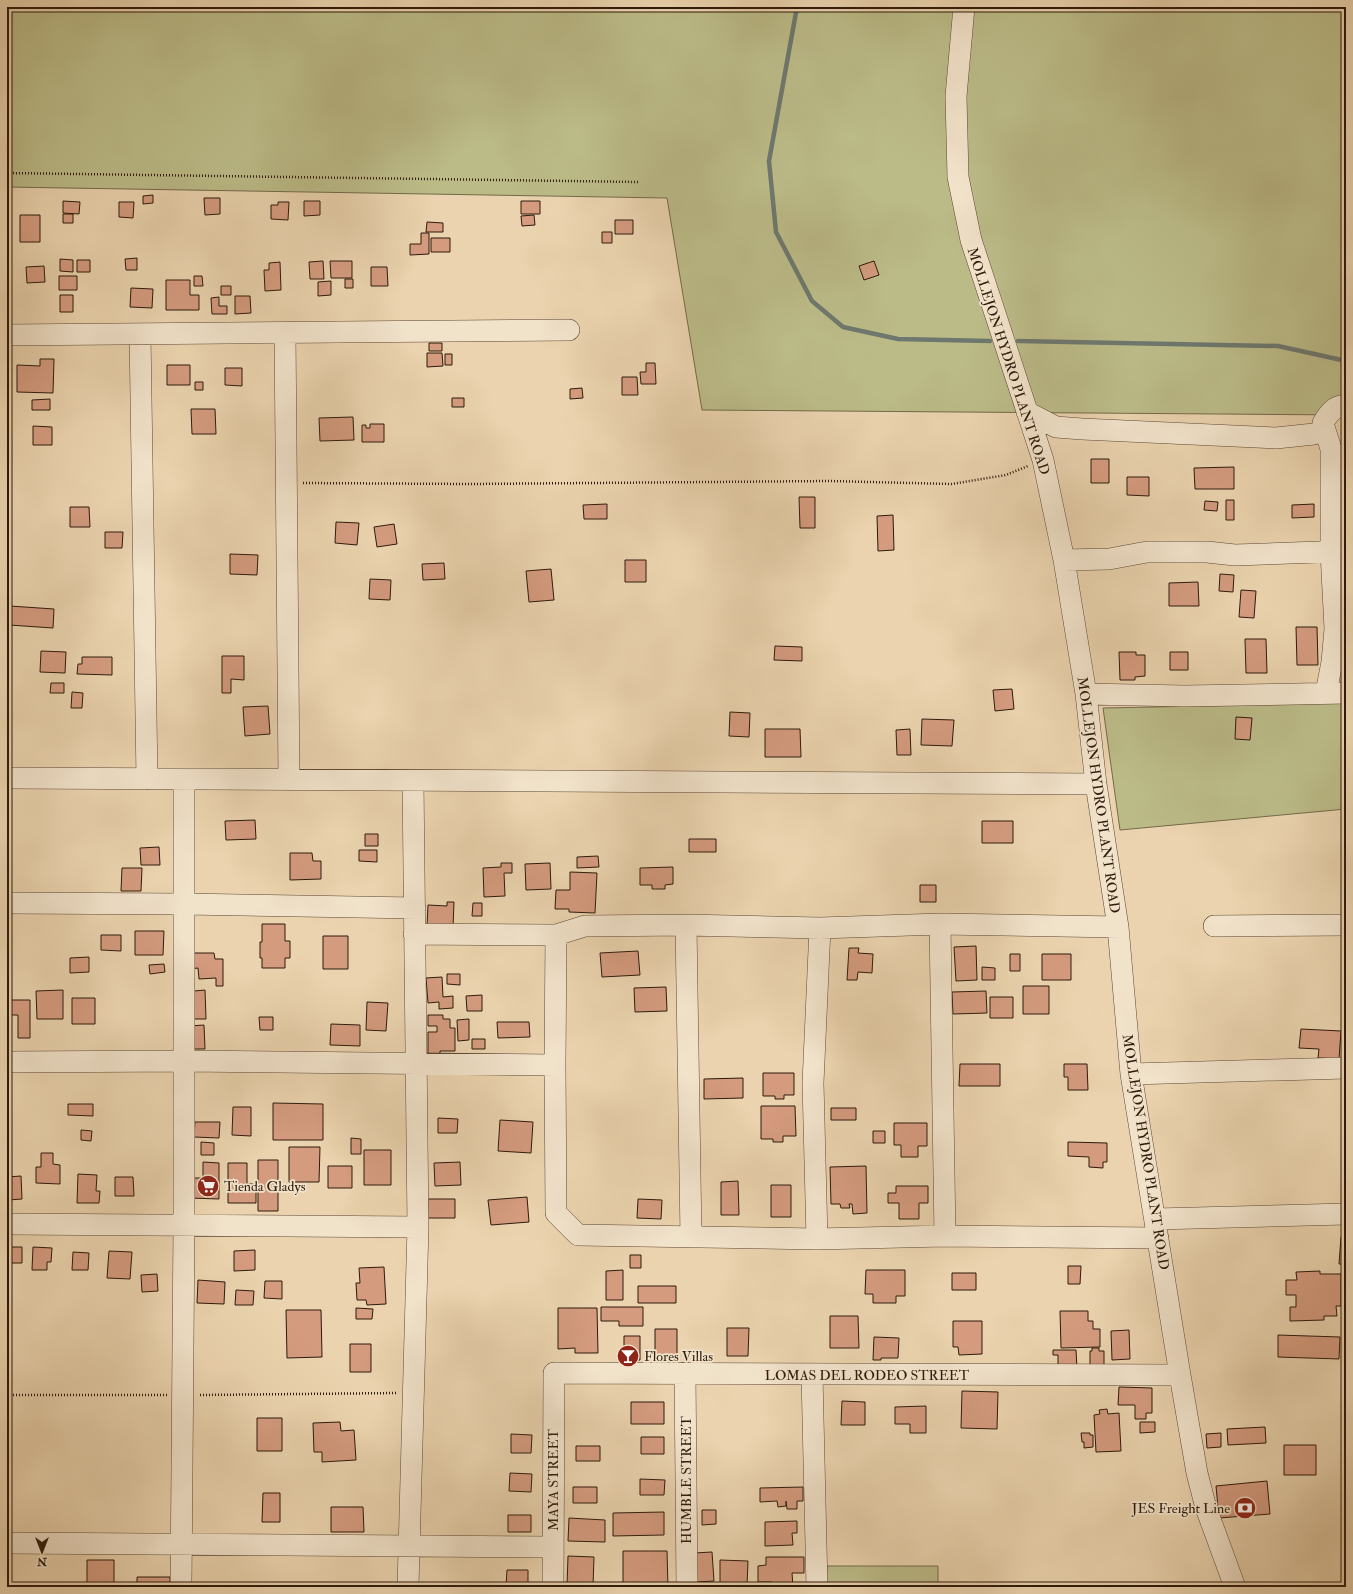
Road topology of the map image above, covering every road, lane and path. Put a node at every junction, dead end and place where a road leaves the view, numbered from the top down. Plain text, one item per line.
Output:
1 (964, 7) edge
2 (7, 173) edge
3 (639, 182) dead end
4 (569, 330) dead end
5 (285, 333) junction
6 (140, 334) junction
7 (7, 335) edge
8 (1346, 405) edge
9 (1027, 412) junction
10 (1325, 430) junction
11 (1043, 460) junction
12 (286, 484) junction
13 (1339, 552) edge
14 (1064, 560) junction
15 (1336, 693) edge
16 (1086, 694) junction
17 (7, 778) edge
18 (147, 779) junction
19 (184, 779) junction
20 (289, 780) junction
21 (413, 780) junction
22 (1096, 784) junction
23 (7, 903) edge
24 (184, 904) junction
25 (415, 908) junction
26 (940, 924) junction
27 (686, 925) junction
28 (1346, 925) edge
29 (1214, 926) dead end
30 (1118, 927) junction
31 (820, 928) junction
32 (414, 934) junction
33 (556, 935) junction
34 (184, 1061) junction
35 (7, 1062) edge
36 (417, 1064) junction
37 (555, 1065) junction
38 (1346, 1068) edge
39 (1131, 1074) junction
40 (1346, 1214) edge
41 (7, 1224) edge
42 (184, 1226) junction
43 (418, 1227) junction
44 (1157, 1229) junction
45 (945, 1236) junction
46 (691, 1237) junction
47 (817, 1239) junction
48 (685, 1373) junction
49 (554, 1374) joint
50 (812, 1375) junction
51 (1180, 1375) junction
52 (413, 1393) junction
53 (7, 1395) edge
54 (182, 1395) junction
55 (7, 1543) edge
56 (181, 1544) junction
57 (409, 1546) junction
58 (553, 1547) junction
59 (181, 1587) edge
60 (408, 1587) edge
61 (552, 1587) edge
62 (687, 1587) edge
63 (817, 1587) edge
64 (1235, 1587) edge

1 - 9 street, MOLLEJON HYDRO PLANT ROAD
2 - 3 path
4 - 5 street
5 - 6 street
5 - 12 street
6 - 7 street
6 - 18 street
8 - 10 street
9 - 10 street
9 - 11 street, MOLLEJON HYDRO PLANT ROAD
10 - 13 street
11 - 12 path
11 - 14 street, MOLLEJON HYDRO PLANT ROAD
12 - 20 street
13 - 14 street
13 - 15 street
14 - 16 street, MOLLEJON HYDRO PLANT ROAD
15 - 16 street
16 - 22 street, MOLLEJON HYDRO PLANT ROAD
17 - 18 street
18 - 19 street
19 - 20 street
19 - 24 street
20 - 21 street
21 - 22 street
21 - 25 street
22 - 30 street, MOLLEJON HYDRO PLANT ROAD
23 - 24 street
24 - 25 street
24 - 34 street
25 - 32 street
26 - 30 street
26 - 31 street
26 - 45 street
27 - 31 street
27 - 33 street
27 - 46 street
28 - 29 street
30 - 39 street, MOLLEJON HYDRO PLANT ROAD
31 - 47 street
32 - 33 street
32 - 36 street
33 - 37 street
34 - 35 street
34 - 36 street
34 - 42 street
36 - 37 street
36 - 43 street
37 - 46 street
38 - 39 street
39 - 44 street, MOLLEJON HYDRO PLANT ROAD
40 - 44 street
41 - 42 street
42 - 43 street
42 - 54 street
43 - 52 street
44 - 45 street
44 - 51 street, MOLLEJON HYDRO PLANT ROAD
45 - 47 street
46 - 47 street
48 - 49 street, LOMAS DEL RODEO STREET
48 - 50 street, LOMAS DEL RODEO STREET
48 - 62 street, HUMBLE STREET
49 - 58 street, MAYA STREET
50 - 51 street, LOMAS DEL RODEO STREET
50 - 63 street
51 - 64 street, MOLLEJON HYDRO PLANT ROAD
52 - 54 path
52 - 57 street
53 - 54 path
54 - 56 street
55 - 56 street
56 - 57 street
56 - 59 street
57 - 58 street
57 - 60 street
58 - 61 street, MAYA STREET

